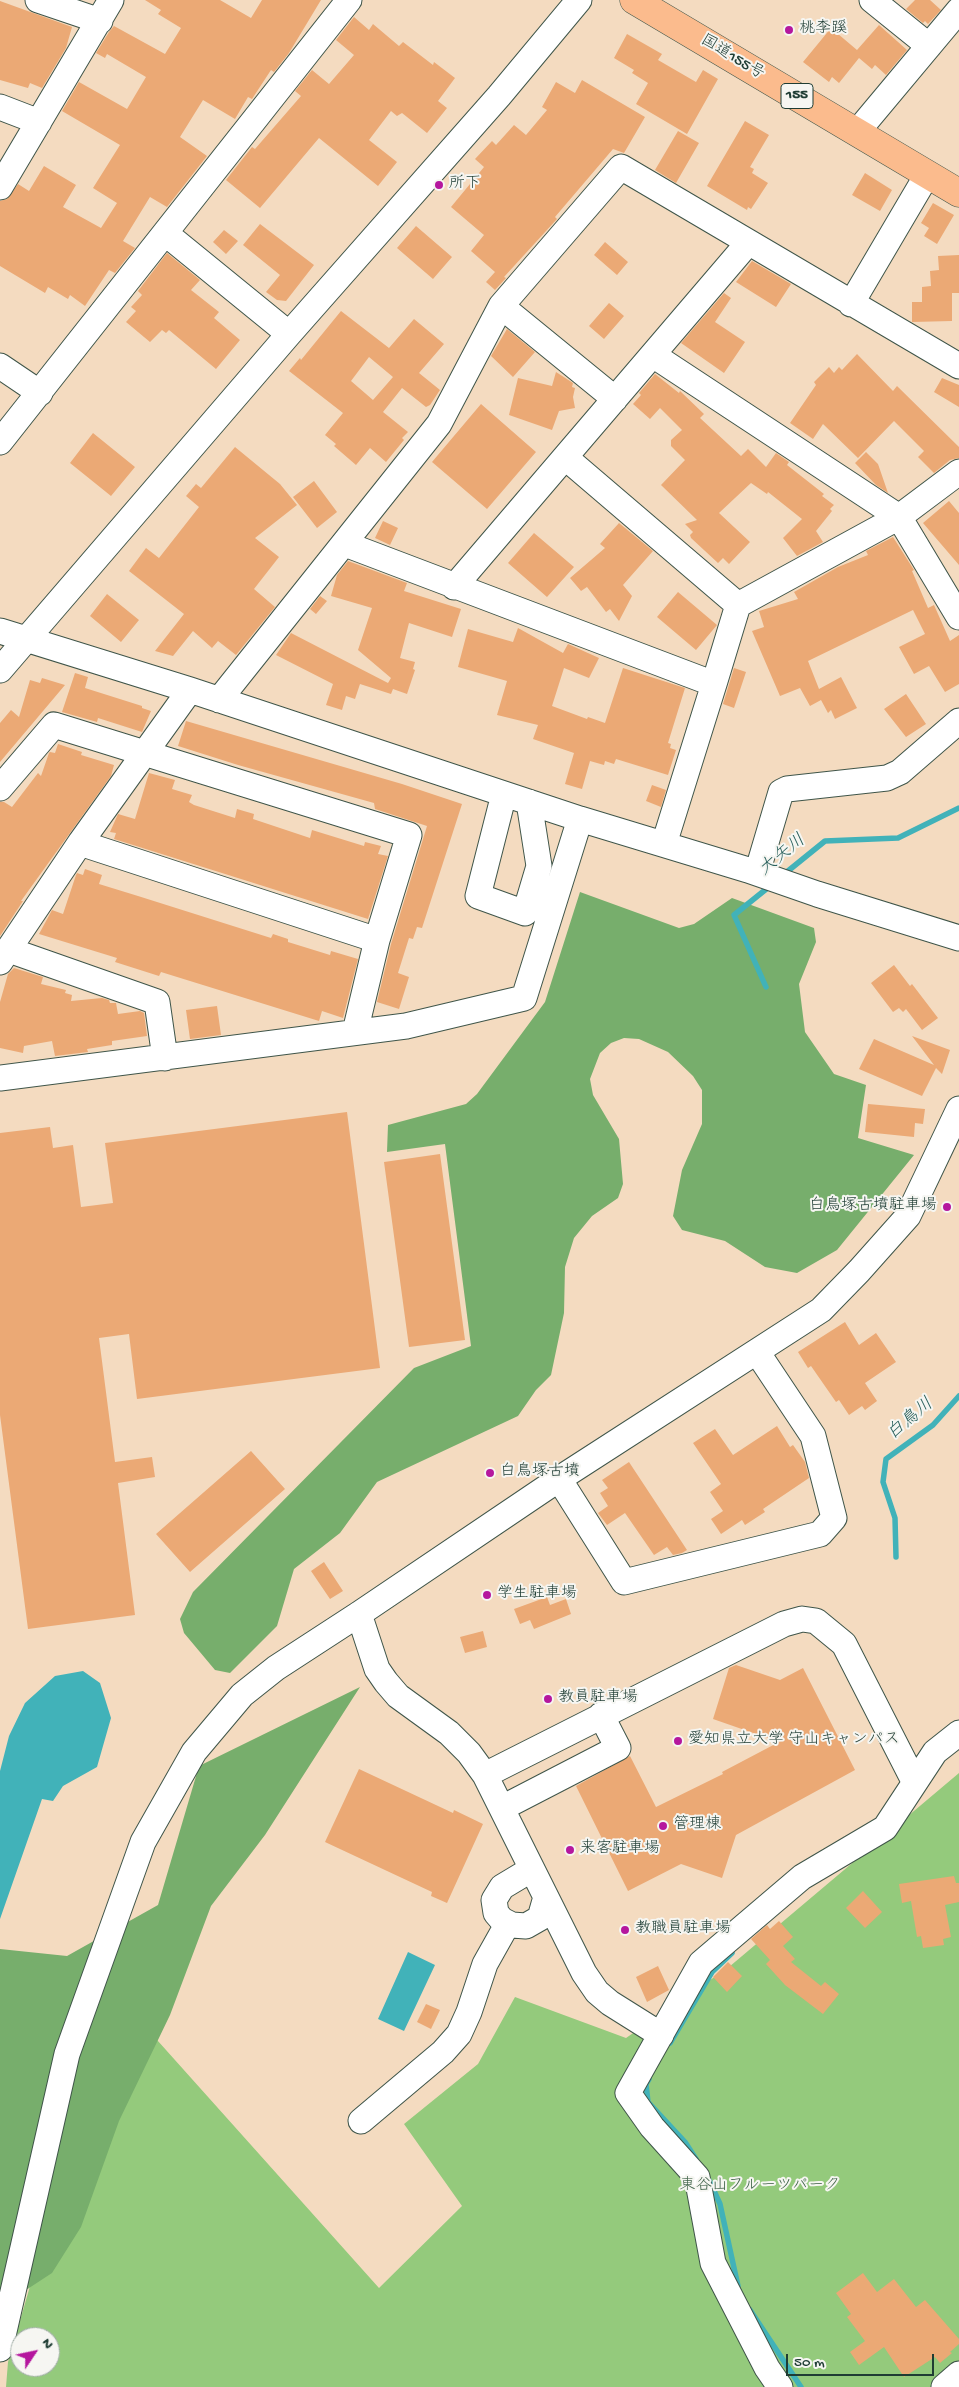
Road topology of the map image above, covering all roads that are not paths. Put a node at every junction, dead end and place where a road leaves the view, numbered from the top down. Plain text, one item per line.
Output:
1 (38, 0) edge
2 (348, 0) edge
3 (579, 0) edge
4 (634, 0) edge
5 (872, 0) edge
6 (959, 10) edge
7 (106, 11) edge
8 (929, 46) junction
9 (0, 107) edge
10 (39, 122) junction
11 (857, 132) junction
12 (927, 175) junction
13 (0, 188) edge
14 (959, 193) edge
15 (165, 233) junction
16 (748, 243) junction
17 (851, 304) junction
18 (501, 306) junction
19 (289, 334) junction
20 (653, 355) junction
21 (0, 366) edge
22 (959, 366) edge
23 (40, 392) junction
24 (615, 399) junction
25 (0, 442) edge
26 (566, 458) junction
27 (959, 472) edge
28 (899, 517) junction
29 (345, 544) junction
30 (454, 587) junction
31 (738, 605) junction
32 (959, 617) edge
33 (0, 631) edge
34 (25, 639) junction
35 (0, 670) edge
36 (714, 684) junction
37 (190, 690) junction
38 (219, 700) junction
39 (959, 721) edge
40 (144, 754) junction
41 (0, 788) edge
42 (504, 794) junction
43 (530, 802) junction
44 (580, 819) junction
45 (80, 843) junction
46 (664, 844) junction
47 (752, 871) junction
48 (959, 938) edge
49 (377, 940) junction
50 (4, 956) edge
51 (355, 1032) junction
52 (165, 1058) junction
53 (0, 1078) edge
54 (959, 1109) edge
55 (952, 1141) edge
56 (756, 1352) junction
57 (559, 1479) junction
58 (359, 1614) junction
59 (601, 1715) junction
60 (959, 1734) edge
61 (485, 1775) junction
62 (914, 1781) junction
63 (502, 1808) junction
64 (532, 1869) junction
65 (546, 1897) junction
66 (508, 1923) junction
67 (661, 2035) junction
68 (361, 2120) dead end
69 (0, 2349) edge
70 (959, 2374) edge
71 (780, 2387) edge
72 (944, 2387) edge

1 - 7 street
2 - 15 street
3 - 19 street
4 - 11 highway, 国道155号 / 155
5 - 8 street
6 - 8 street
7 - 10 street
8 - 11 street
9 - 10 street
10 - 13 street
11 - 12 highway, 国道155号 / 155
12 - 14 highway, 国道155号 / 155
12 - 17 street
15 - 19 street
15 - 23 street
16 - 17 street
16 - 18 street
16 - 20 street
17 - 22 street
18 - 24 street
18 - 29 street
19 - 34 street
20 - 24 street
20 - 28 street
21 - 23 street
23 - 25 street
24 - 26 street
26 - 30 street
26 - 31 street
27 - 28 street
28 - 31 street
28 - 32 street
29 - 30 street
29 - 38 street
30 - 36 street
31 - 36 street
33 - 34 street
34 - 35 street
34 - 37 street
36 - 46 street
37 - 38 street
37 - 40 street
38 - 42 street
39 - 47 street
40 - 41 street
40 - 45 street
40 - 49 street
42 - 43 street
42 - 43 street
43 - 44 street
44 - 46 street
44 - 51 street
45 - 49 street
45 - 50 street
46 - 47 street
47 - 48 street
49 - 51 street
50 - 52 street
51 - 52 street
52 - 53 street
54 - 55 street
55 - 56 street
56 - 57 street
56 - 57 street
57 - 58 street
58 - 61 street
58 - 69 street
59 - 61 street
59 - 62 street
59 - 63 street
60 - 62 street
61 - 63 street
62 - 67 street
63 - 64 street
64 - 65 street
64 - 66 street
65 - 66 street
65 - 67 street
66 - 68 street
67 - 71 street
70 - 72 street

